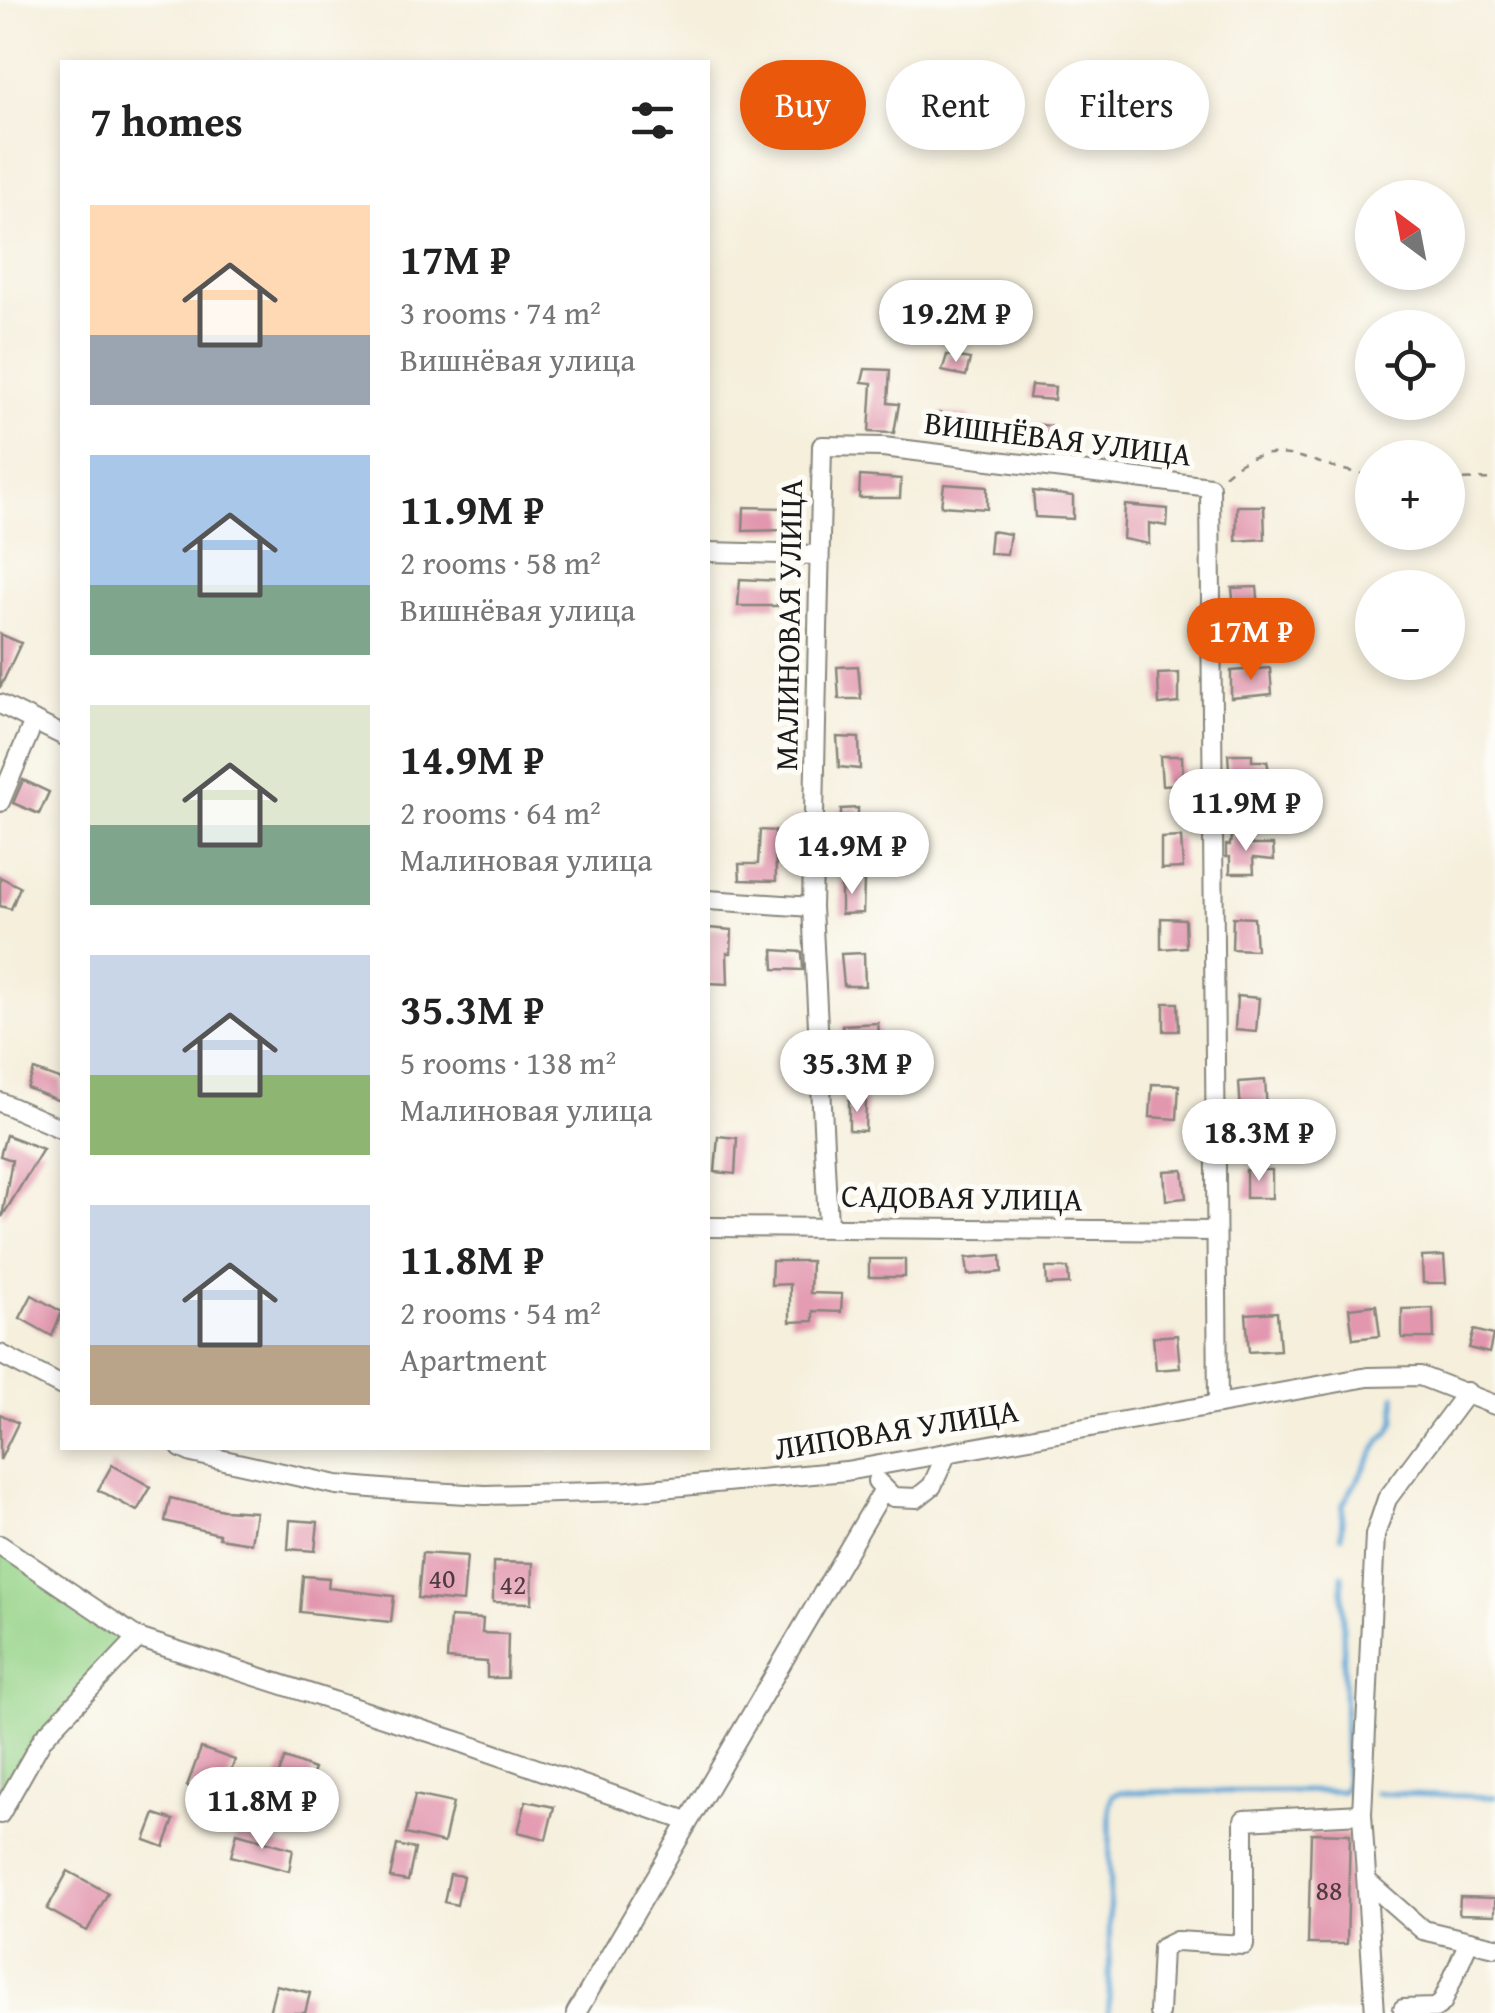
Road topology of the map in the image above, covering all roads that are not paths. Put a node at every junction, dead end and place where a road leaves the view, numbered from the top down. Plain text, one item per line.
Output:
1 (822, 446) joint
2 (710, 552) edge
3 (820, 555) junction
4 (0, 704) edge
5 (34, 720) junction
6 (60, 734) edge
7 (0, 802) edge
8 (710, 900) edge
9 (812, 907) junction
10 (0, 1102) edge
11 (60, 1128) edge
12 (828, 1226) junction
13 (710, 1227) edge
14 (1216, 1230) junction
15 (0, 1354) edge
16 (60, 1385) edge
17 (1466, 1392) junction
18 (1218, 1404) junction
19 (1495, 1405) edge
20 (185, 1450) edge
21 (946, 1453) junction
22 (871, 1466) junction
23 (884, 1489) junction
24 (0, 1545) edge
25 (138, 1638) junction
26 (2, 1804) edge
27 (1362, 1814) junction
28 (687, 1820) junction
29 (1368, 1882) junction
30 (1469, 1941) junction
31 (1495, 1947) edge
32 (1404, 2009) dead end
33 (576, 2013) edge
34 (1159, 2013) edge
35 (1376, 2013) edge

1 - 3 street, МАЛИНОВАЯ УЛИЦА
1 - 14 street, ВИШНЁВАЯ УЛИЦА
2 - 3 street
3 - 9 street, МАЛИНОВАЯ УЛИЦА
4 - 5 street
5 - 6 street
5 - 7 street
8 - 9 street
9 - 12 street, МАЛИНОВАЯ УЛИЦА
10 - 11 street
12 - 13 street, САДОВАЯ УЛИЦА
12 - 14 street, САДОВАЯ УЛИЦА
14 - 18 street, ВИШНЁВАЯ УЛИЦА
15 - 16 street
17 - 18 street, ЛИПОВАЯ УЛИЦА
17 - 19 street, ЛИПОВАЯ УЛИЦА
17 - 27 street
18 - 21 street, ЛИПОВАЯ УЛИЦА
20 - 22 street, ЛИПОВАЯ УЛИЦА
21 - 22 street, ЛИПОВАЯ УЛИЦА
21 - 23 street
22 - 23 street
23 - 28 street
24 - 25 street
25 - 26 street
25 - 28 street
27 - 29 street
27 - 34 street
28 - 33 street
29 - 30 street
29 - 35 street
30 - 31 street
30 - 32 street

